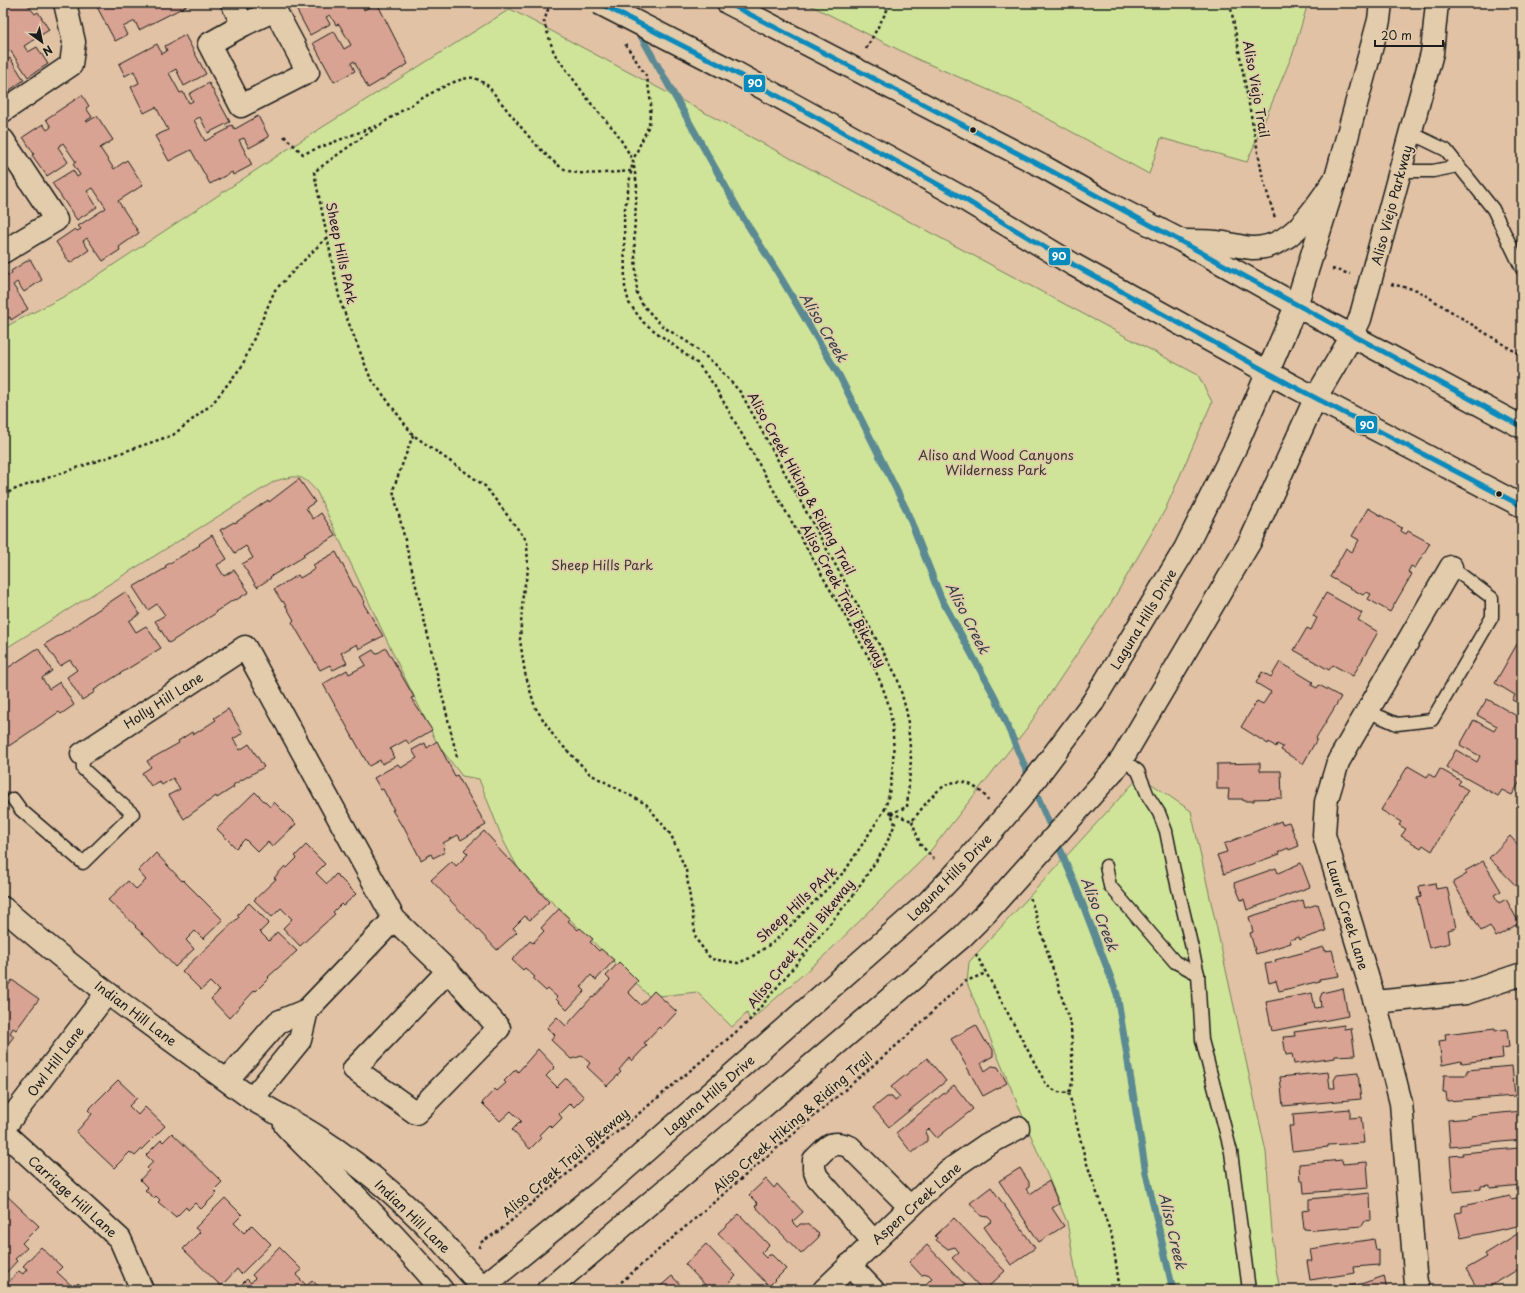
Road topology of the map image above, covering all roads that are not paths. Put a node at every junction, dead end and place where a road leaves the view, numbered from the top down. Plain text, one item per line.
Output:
1 (66, 3) edge
2 (232, 3) edge
3 (599, 3) edge
4 (728, 3) edge
5 (1380, 3) edge
6 (1437, 3) edge
7 (243, 25) junction
8 (3, 111) edge
9 (1411, 133) junction
10 (3, 140) edge
11 (1458, 166) junction
12 (1400, 171) junction
13 (1336, 178) junction
14 (1182, 241) junction
15 (3, 252) edge
16 (1522, 269) edge
17 (1296, 306) junction
18 (1352, 336) junction
19 (1268, 372) junction
20 (1316, 397) junction
21 (1522, 427) edge
22 (1522, 506) edge
23 (1451, 566) joint
24 (1367, 711) junction
25 (82, 754) joint
26 (1118, 764) junction
27 (13, 799) dead end
28 (1106, 866) dead end
29 (3, 908) edge
30 (394, 919) junction
31 (448, 972) junction
32 (1198, 974) junction
33 (1522, 974) edge
34 (107, 993) junction
35 (1374, 1002) junction
36 (307, 1010) junction
37 (227, 1080) junction
38 (252, 1099) junction
39 (274, 1113) junction
40 (1018, 1128) dead end
41 (3, 1131) edge
42 (910, 1207) junction
43 (874, 1242) junction
44 (849, 1265) junction
45 (142, 1289) edge
46 (481, 1289) edge
47 (442, 1290) edge
48 (548, 1290) edge
49 (824, 1290) edge
50 (873, 1290) edge
51 (1249, 1290) edge
52 (1419, 1290) edge

1 - 8 main road
2 - 7 main road
3 - 19 main road, bridge
4 - 14 main road
5 - 13 main road
6 - 9 main road, Aliso Viejo Parkway
7 - 7 main road
9 - 11 lane
9 - 12 main road, Aliso Viejo Parkway
10 - 15 main road
11 - 12 lane
11 - 16 lane
12 - 18 main road, Aliso Viejo Parkway
13 - 14 main road
13 - 17 main road
14 - 17 main road
17 - 18 main road
17 - 19 main road
18 - 20 main road, Aliso Viejo Parkway
18 - 21 main road
19 - 20 main road
19 - 46 main road, Laguna Hills Drive, bridge
20 - 22 main road
20 - 26 main road
23 - 24 main road, Laurel Creek Lane
23 - 24 lane
24 - 35 main road, Laurel Creek Lane
25 - 27 lane
25 - 30 main road, Holly Hill Lane
26 - 32 lane
26 - 48 main road, bridge
28 - 32 lane
29 - 34 main road, Indian Hill Lane
30 - 31 main road
30 - 36 main road
31 - 31 main road
32 - 51 lane
33 - 35 main road
34 - 37 main road, Indian Hill Lane
34 - 41 main road, Owl Hill Lane
35 - 52 main road, Laurel Creek Lane
36 - 37 main road
36 - 38 main road
37 - 38 main road, Indian Hill Lane
38 - 39 main road, Indian Hill Lane
39 - 46 main road, Indian Hill Lane
39 - 47 main road, Indian Hill Lane
40 - 42 main road, Aspen Creek Lane
41 - 45 main road, Carriage Hill Lane
42 - 43 main road, Aspen Creek Lane
42 - 43 main road
43 - 44 main road, Aspen Creek Lane
44 - 49 main road, Aspen Creek Lane
44 - 50 main road

